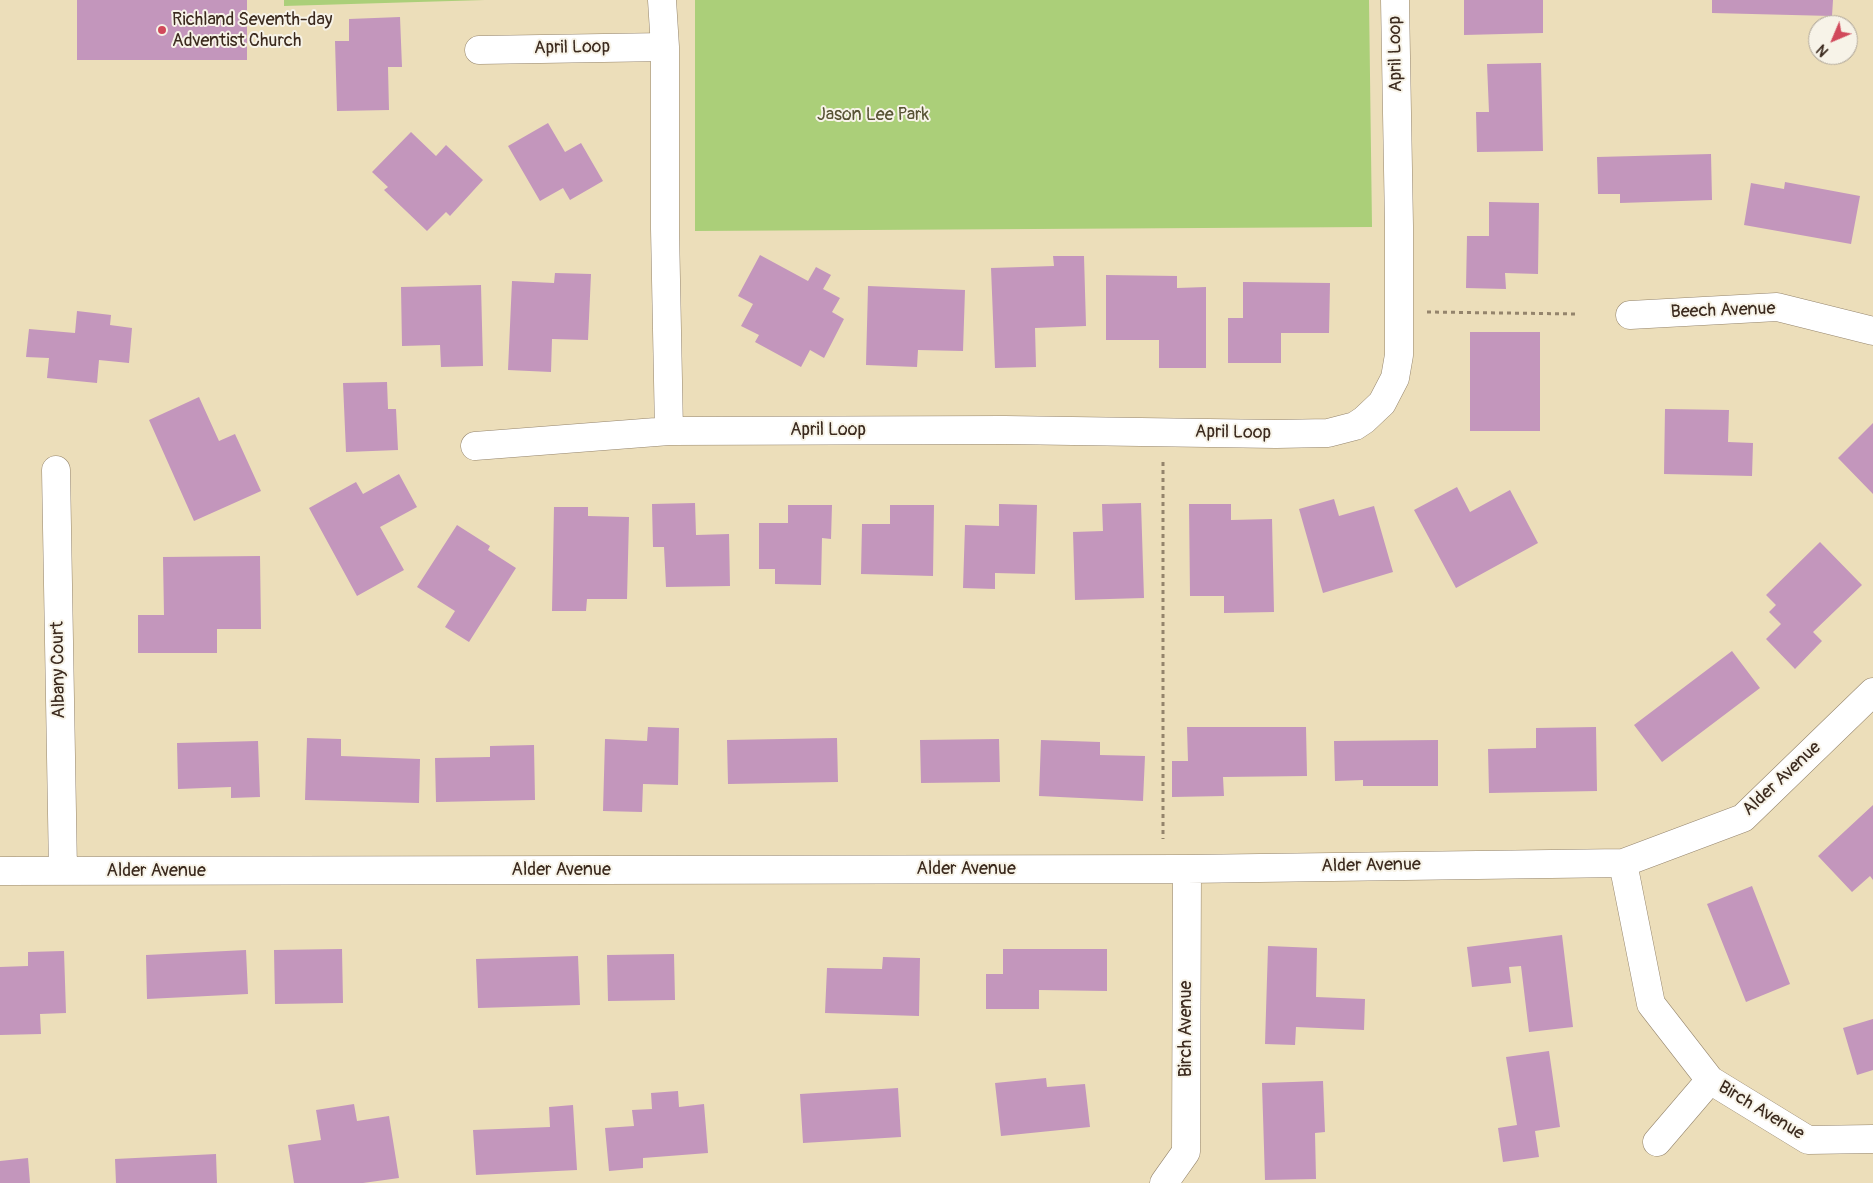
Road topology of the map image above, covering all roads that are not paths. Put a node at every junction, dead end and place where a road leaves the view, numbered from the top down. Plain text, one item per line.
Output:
1 (662, 0) edge
2 (1395, 0) edge
3 (666, 48) junction
4 (479, 50) dead end
5 (1630, 315) dead end
6 (1873, 331) edge
7 (669, 431) junction
8 (475, 446) dead end
9 (56, 470) dead end
10 (1873, 692) edge
11 (1623, 863) junction
12 (1187, 868) junction
13 (0, 871) edge
14 (62, 871) junction
15 (1710, 1080) junction
16 (1873, 1139) edge
17 (1657, 1142) dead end
18 (1164, 1183) edge

1 - 3 street
2 - 7 street, April Loop
3 - 4 street, April Loop
3 - 7 street
5 - 6 street, Beech Avenue
7 - 8 street, April Loop
9 - 14 street, Albany Court
10 - 11 street, Alder Avenue
11 - 12 street, Alder Avenue
11 - 15 street, Birch Avenue
12 - 14 street, Alder Avenue
12 - 18 street, Birch Avenue
13 - 14 street, Alder Avenue
15 - 16 street, Birch Avenue
15 - 17 street

